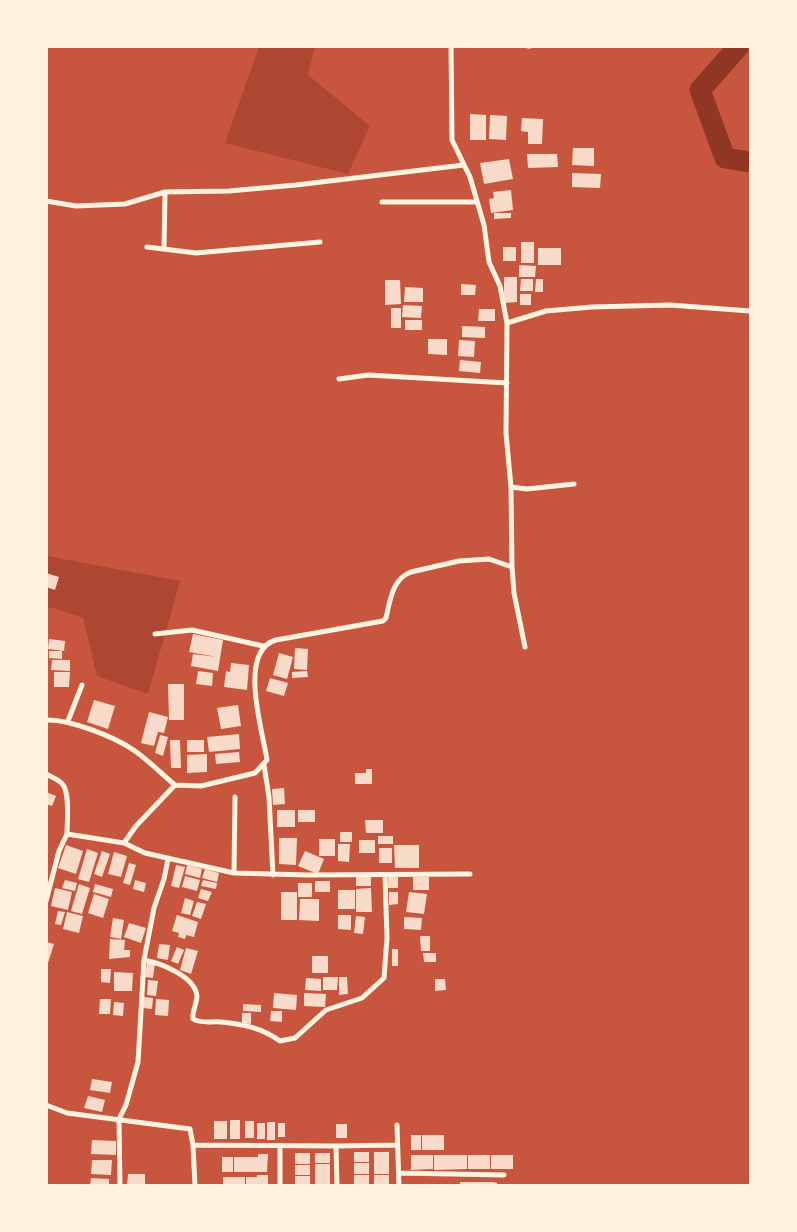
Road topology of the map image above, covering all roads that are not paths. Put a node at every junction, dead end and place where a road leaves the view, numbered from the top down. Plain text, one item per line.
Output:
1 (451, 46) edge
2 (464, 165) junction
3 (165, 192) junction
4 (46, 201) edge
5 (382, 202) dead end
6 (477, 202) junction
7 (320, 242) dead end
8 (147, 247) dead end
9 (164, 249) junction
10 (750, 311) edge
11 (507, 323) junction
12 (339, 379) dead end
13 (507, 383) junction
14 (574, 484) dead end
15 (511, 487) junction
16 (512, 567) junction
17 (155, 634) dead end
18 (263, 646) junction
19 (525, 647) dead end
20 (82, 685) dead end
21 (46, 720) edge
22 (68, 721) junction
23 (264, 765) junction
24 (46, 774) edge
25 (175, 785) junction
26 (235, 796) dead end
27 (67, 834) junction
28 (124, 843) junction
29 (168, 859) junction
30 (234, 873) junction
31 (470, 874) dead end
32 (273, 875) junction
33 (385, 875) junction
34 (46, 901) edge
35 (144, 960) junction
36 (46, 1106) edge
37 (119, 1119) junction
38 (397, 1125) dead end
39 (193, 1144) junction
40 (397, 1144) junction
41 (280, 1146) junction
42 (336, 1146) junction
43 (399, 1173) junction
44 (504, 1175) dead end
45 (120, 1185) edge
46 (195, 1185) edge
47 (280, 1185) edge
48 (337, 1185) edge
49 (399, 1185) edge

1 - 2 street
2 - 3 street
2 - 6 street
3 - 4 street
3 - 9 street
5 - 6 street
6 - 11 street
7 - 9 street
8 - 9 street
10 - 11 street
11 - 13 street
12 - 13 street
13 - 15 street
14 - 15 street
15 - 16 street
16 - 18 street
16 - 19 street
17 - 18 street
18 - 23 street
20 - 22 street
21 - 22 street
22 - 25 street
23 - 25 street
23 - 32 street
24 - 27 street
25 - 28 street
26 - 30 street
27 - 28 street
27 - 34 street
28 - 29 street
29 - 30 street
29 - 35 street
30 - 32 street
31 - 33 street
32 - 33 street
33 - 35 street
35 - 37 street
36 - 37 street
37 - 39 street
37 - 45 street
38 - 40 street
39 - 41 street
39 - 46 street
40 - 42 street
40 - 43 street
41 - 42 street
41 - 47 street
42 - 48 street
43 - 44 street
43 - 49 street

